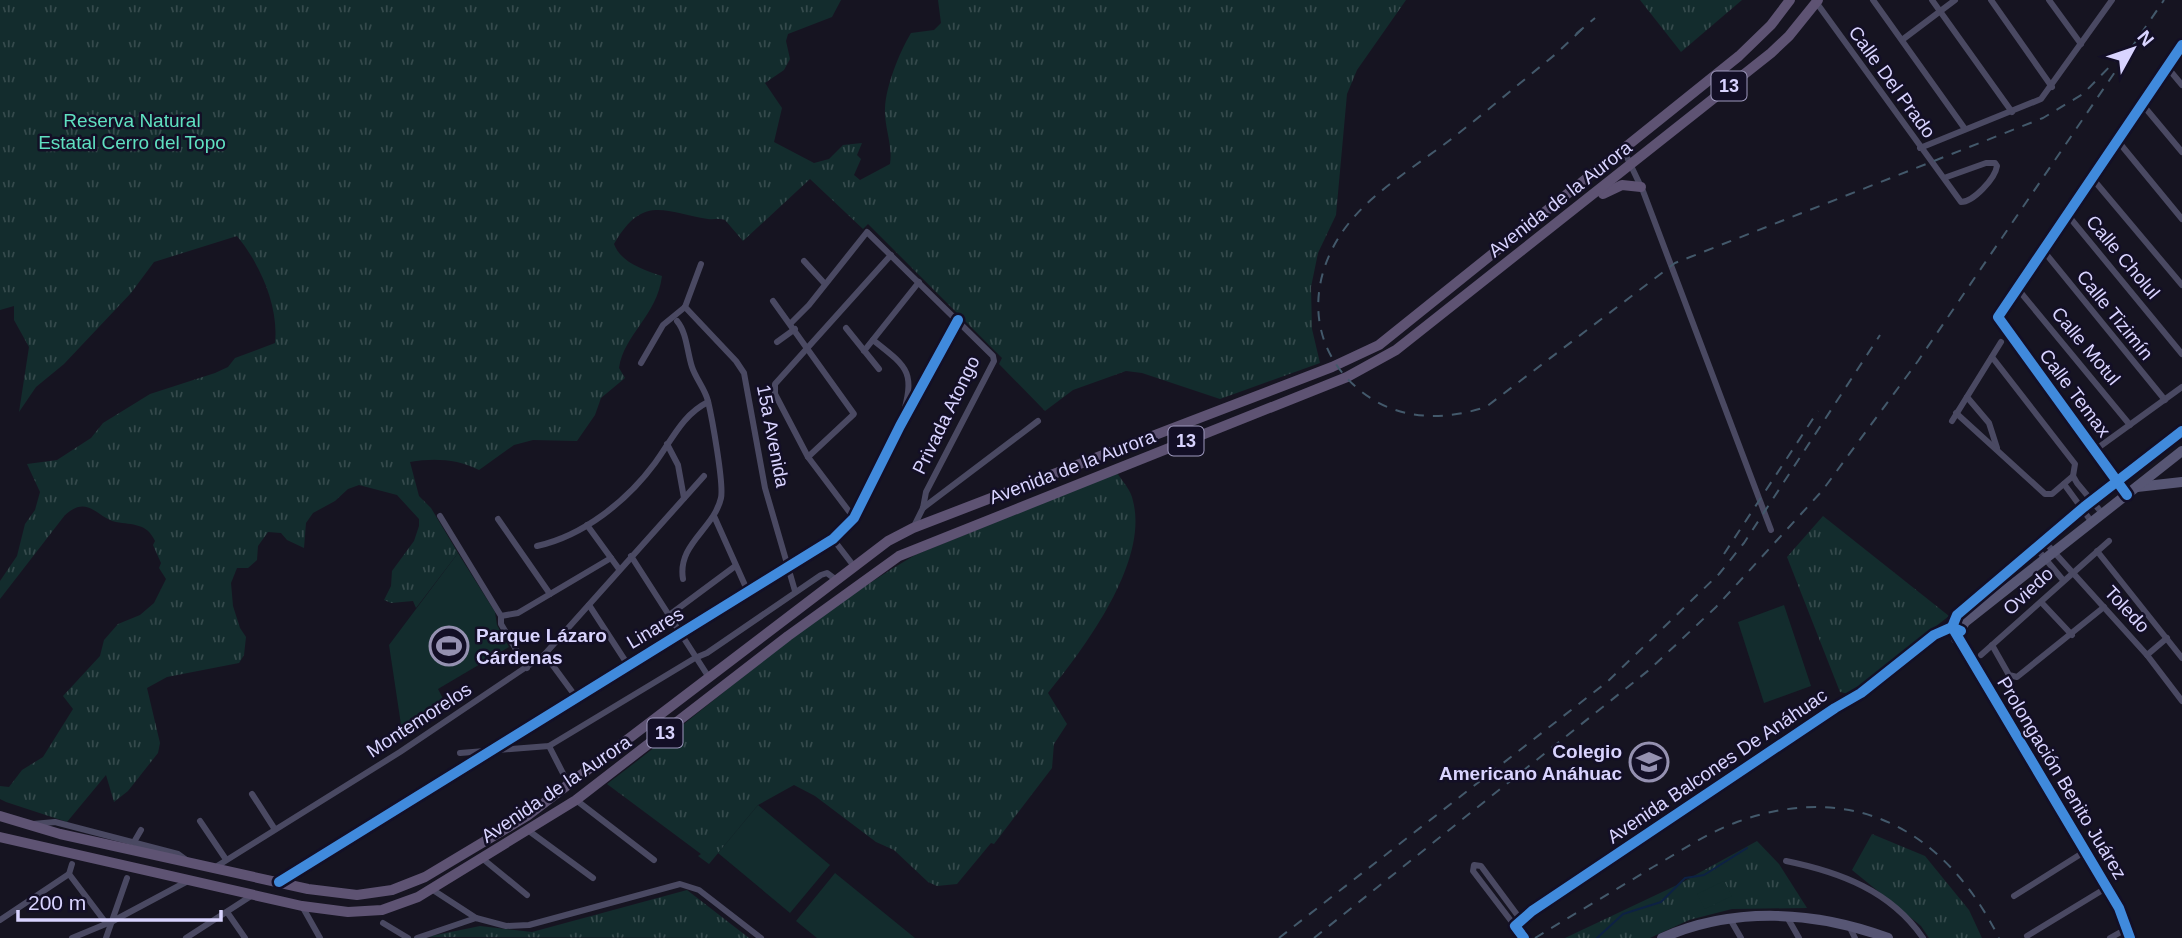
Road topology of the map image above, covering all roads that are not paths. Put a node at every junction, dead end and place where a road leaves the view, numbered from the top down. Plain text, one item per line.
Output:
1 (1790, 0) edge
2 (1873, 0) edge
3 (1932, 0) edge
4 (1955, 0) edge
5 (1991, 0) edge
6 (2049, 0) edge
7 (2112, 0) edge
8 (1817, 1) edge
9 (1940, 11) junction
10 (1902, 40) junction
11 (2081, 44) junction
12 (2182, 45) edge
13 (2167, 67) junction
14 (2182, 85) edge
15 (2052, 87) junction
16 (2142, 104) junction
17 (2012, 112) junction
18 (1965, 130) junction
19 (2117, 139) junction
20 (1920, 148) junction
21 (1624, 151) junction
22 (2182, 152) edge
23 (1632, 164) junction
24 (1944, 178) junction
25 (2092, 178) junction
26 (1641, 187) junction
27 (1582, 205) junction
28 (2066, 214) junction
29 (2182, 219) edge
30 (2042, 249) junction
31 (891, 255) junction
32 (804, 261) dead end
33 (701, 264) dead end
34 (919, 282) junction
35 (825, 284) junction
36 (2182, 285) edge
37 (2017, 288) junction
38 (773, 301) dead end
39 (685, 307) junction
40 (958, 320) junction
41 (677, 321) dead end
42 (793, 326) junction
43 (846, 328) dead end
44 (873, 340) junction
45 (777, 342) dead end
46 (2001, 342) dead end
47 (807, 351) junction
48 (864, 351) junction
49 (2182, 354) edge
50 (1992, 357) junction
51 (641, 363) dead end
52 (879, 369) dead end
53 (2182, 387) edge
54 (1967, 397) junction
55 (2165, 400) junction
56 (708, 402) junction
57 (1956, 413) junction
58 (1038, 421) dead end
59 (1952, 421) dead end
60 (2130, 425) junction
61 (900, 426) junction
62 (2178, 434) edge
63 (667, 444) junction
64 (1997, 448) junction
65 (2182, 449) edge
66 (2095, 450) junction
67 (808, 457) junction
68 (704, 476) dead end
69 (2073, 476) junction
70 (2118, 479) junction
71 (2182, 482) edge
72 (2064, 484) junction
73 (2137, 487) junction
74 (2127, 495) junction
75 (684, 498) junction
76 (2088, 504) junction
77 (923, 508) junction
78 (2102, 513) junction
79 (440, 516) dead end
80 (714, 516) junction
81 (855, 518) junction
82 (498, 519) dead end
83 (2091, 522) junction
84 (587, 526) junction
85 (913, 528) junction
86 (1771, 530) dead end
87 (833, 539) junction
88 (2109, 541) dead end
89 (2041, 545) junction
90 (537, 546) dead end
91 (2097, 551) junction
92 (2048, 554) junction
93 (631, 556) junction
94 (611, 558) junction
95 (853, 565) junction
96 (734, 567) junction
97 (788, 567) junction
98 (619, 569) junction
99 (2071, 573) junction
100 (683, 579) dead end
101 (835, 579) junction
102 (2063, 580) junction
103 (795, 591) junction
104 (748, 592) junction
105 (550, 594) junction
106 (811, 597) junction
107 (2041, 602) junction
108 (589, 605) junction
109 (2104, 607) junction
110 (821, 612) junction
111 (501, 616) junction
112 (668, 616) junction
113 (783, 618) junction
114 (1956, 633) junction
115 (680, 634) junction
116 (2072, 635) junction
117 (788, 636) junction
118 (2167, 638) junction
119 (1992, 645) junction
120 (1981, 655) dead end
121 (2147, 655) junction
122 (695, 658) junction
123 (2182, 658) edge
124 (551, 663) dead end
125 (628, 665) junction
126 (527, 668) junction
127 (708, 676) junction
128 (576, 697) junction
129 (2182, 701) edge
130 (549, 746) junction
131 (460, 752) dead end
132 (488, 752) junction
133 (569, 786) junction
134 (253, 794) dead end
135 (576, 800) junction
136 (0, 816) edge
137 (200, 821) dead end
138 (31, 824) junction
139 (274, 828) junction
140 (141, 830) dead end
141 (529, 831) junction
142 (0, 837) edge
143 (134, 842) junction
144 (2084, 852) junction
145 (225, 858) junction
146 (483, 859) junction
147 (654, 860) dead end
148 (1786, 861) dead end
149 (72, 864) dead end
150 (190, 864) junction
151 (212, 869) junction
152 (69, 874) junction
153 (127, 878) dead end
154 (593, 878) dead end
155 (186, 882) junction
156 (279, 883) junction
157 (2106, 888) junction
158 (1497, 889) junction
159 (433, 890) junction
160 (1490, 894) junction
161 (527, 895) dead end
162 (251, 896) junction
163 (2014, 896) dead end
164 (302, 906) junction
165 (1512, 908) junction
166 (227, 912) junction
167 (1505, 915) junction
168 (1786, 915) junction
169 (476, 918) junction
170 (1730, 919) junction
171 (0, 920) edge
172 (1521, 920) junction
173 (109, 922) junction
174 (383, 923) dead end
175 (1848, 924) junction
176 (1515, 926) junction
177 (88, 930) junction
178 (2129, 933) edge
179 (1680, 935) edge
180 (2027, 936) dead end
181 (72, 938) edge
182 (92, 938) edge
183 (106, 938) edge
184 (186, 938) edge
185 (245, 938) edge
186 (320, 938) edge
187 (408, 938) edge
188 (418, 938) edge
189 (761, 938) edge
190 (1524, 938) edge
191 (1662, 938) edge
192 (1741, 938) edge
193 (1799, 938) edge
194 (1855, 938) edge
195 (1888, 938) edge
196 (1923, 938) edge
197 (2110, 938) edge

1 - 21 main road, Avenida de la Aurora / 13
2 - 10 street
3 - 9 street
4 - 9 street
5 - 15 street
6 - 11 street
7 - 11 street
8 - 20 street, Calle Del Prado
8 - 23 main road, Avenida de la Aurora / 13
9 - 10 street
9 - 17 street
10 - 18 street
11 - 15 street
12 - 13 street
13 - 14 street
13 - 16 street
15 - 17 street
16 - 19 street
16 - 22 street
17 - 18 street
18 - 20 street
19 - 25 street
19 - 29 street
20 - 24 street, Calle Del Prado
21 - 23 street
21 - 85 main road, Avenida de la Aurora / 13
23 - 26 street
23 - 27 main road, Avenida de la Aurora / 13
24 - 24 street, Calle Del Prado
25 - 28 street
25 - 36 street
26 - 27 main road
26 - 86 street
27 - 110 main road, Avenida de la Aurora / 13
28 - 30 street
28 - 49 street, Calle Cholul
30 - 37 street
30 - 55 street, Calle Tizimín
31 - 34 street
31 - 35 street
31 - 47 street
32 - 35 street
33 - 39 street
34 - 40 street
34 - 44 street
35 - 42 street
37 - 60 street, Calle Motul
37 - 66 street, Calle Temax
38 - 42 street
39 - 51 street
39 - 97 street, 15a Avenida
40 - 61 street, Linares
40 - 77 street, Privada Atongo
41 - 56 street
42 - 45 street
42 - 47 street
43 - 48 street
44 - 48 street
44 - 61 street
46 - 50 street
47 - 67 street
47 - 67 street
48 - 52 street
50 - 54 street
50 - 69 street
53 - 55 street
54 - 57 street
54 - 64 street
55 - 60 street
56 - 63 street
56 - 80 street
57 - 59 street
57 - 64 street
58 - 77 street
60 - 66 street
61 - 81 street, Linares
62 - 65 street
62 - 70 street, Avenida Balcones De Anáhuac
63 - 75 street
63 - 84 street
64 - 72 street
65 - 73 street, Avenida Balcones De Anáhuac
66 - 70 street, Calle Temax
67 - 81 street
68 - 75 street, Montemorelos
69 - 72 street
69 - 76 street
70 - 74 street, Calle Temax
70 - 76 street, Avenida Balcones De Anáhuac
71 - 73 street
72 - 76 street
73 - 74 street, Avenida Balcones De Anáhuac
74 - 78 street, Avenida Balcones De Anáhuac
75 - 93 street, Montemorelos
76 - 78 street
76 - 83 street
76 - 89 street, Avenida Balcones De Anáhuac
77 - 85 street, Privada Atongo
78 - 83 street, Avenida Balcones De Anáhuac
79 - 111 street
80 - 96 street
80 - 100 street
81 - 87 street, Linares
82 - 105 street
83 - 92 street, Avenida Balcones De Anáhuac
84 - 90 street
84 - 94 street
85 - 95 main road, Avenida de la Aurora / 13
87 - 95 street
87 - 97 street, Linares
88 - 91 street, Oviedo
89 - 92 street
89 - 92 street
89 - 114 street, Avenida Balcones De Anáhuac
91 - 99 street, Oviedo
91 - 118 street
92 - 99 street, Toledo
92 - 102 street
92 - 114 street, Avenida Balcones De Anáhuac
93 - 98 street, Montemorelos
93 - 112 street
94 - 98 street
94 - 105 street
95 - 101 main road, Avenida de la Aurora / 13
96 - 104 street
96 - 112 street
97 - 103 street, 15a Avenida
97 - 104 street, Linares
98 - 108 street, Montemorelos
99 - 102 street, Oviedo
99 - 109 street, Toledo
101 - 103 street
101 - 106 main road, Avenida de la Aurora / 13
102 - 107 street, Oviedo
103 - 122 street
104 - 115 street, Linares
105 - 111 street
106 - 110 main road
106 - 113 main road, Avenida de la Aurora / 13
107 - 116 street
107 - 119 street, Oviedo
108 - 125 street
108 - 126 street, Montemorelos
109 - 116 street
109 - 121 street, Toledo
110 - 117 main road, Avenida de la Aurora / 13
111 - 126 street
112 - 115 street
113 - 117 main road
113 - 127 main road, Avenida de la Aurora / 13
114 - 144 street, Prolongación Benito Juárez
114 - 172 street, Avenida Balcones De Anáhuac
115 - 122 street
115 - 125 street, Linares
116 - 119 street
117 - 135 main road, Avenida de la Aurora / 13
118 - 121 street
118 - 123 street
119 - 120 street, Oviedo
121 - 129 street, Toledo
122 - 127 street
122 - 130 street
124 - 128 street
125 - 128 street, Linares
126 - 139 street, Montemorelos
127 - 133 main road, Avenida de la Aurora / 13
128 - 132 street, Linares
130 - 132 street
130 - 133 street
131 - 132 street
132 - 156 street, Linares
133 - 156 main road, Avenida de la Aurora / 13
134 - 139 street
135 - 141 main road, Avenida de la Aurora / 13
135 - 147 street
136 - 138 main road, 13
137 - 145 street
138 - 143 street
138 - 150 main road, 13
139 - 145 street, Montemorelos
140 - 143 street
141 - 146 main road, Avenida de la Aurora / 13
141 - 154 street
142 - 155 main road, 13
143 - 150 street
144 - 157 street, Prolongación Benito Juárez
144 - 163 street
145 - 151 street, Montemorelos
146 - 159 main road, Avenida de la Aurora / 13
146 - 161 street
148 - 196 street
149 - 152 street
150 - 151 main road, 13
151 - 156 main road, 13
152 - 171 street
152 - 173 street
153 - 173 street
155 - 162 main road, 13
155 - 173 street
157 - 178 street, Prolongación Benito Juárez
157 - 180 street
158 - 160 street
158 - 160 street
158 - 165 street
159 - 164 main road, 13
159 - 169 street
160 - 167 street
162 - 164 main road, 13
162 - 166 street
164 - 186 street
165 - 167 street
165 - 172 street
166 - 184 street
166 - 185 street
167 - 176 street
168 - 170 street
168 - 175 street
168 - 193 street
169 - 188 street
169 - 189 street
170 - 179 street
170 - 192 street
172 - 176 street, Avenida Balcones De Anáhuac
173 - 177 street
173 - 183 street
174 - 187 street
175 - 194 street
175 - 195 street
176 - 190 street
177 - 181 street
177 - 182 street
178 - 197 street
179 - 191 street

